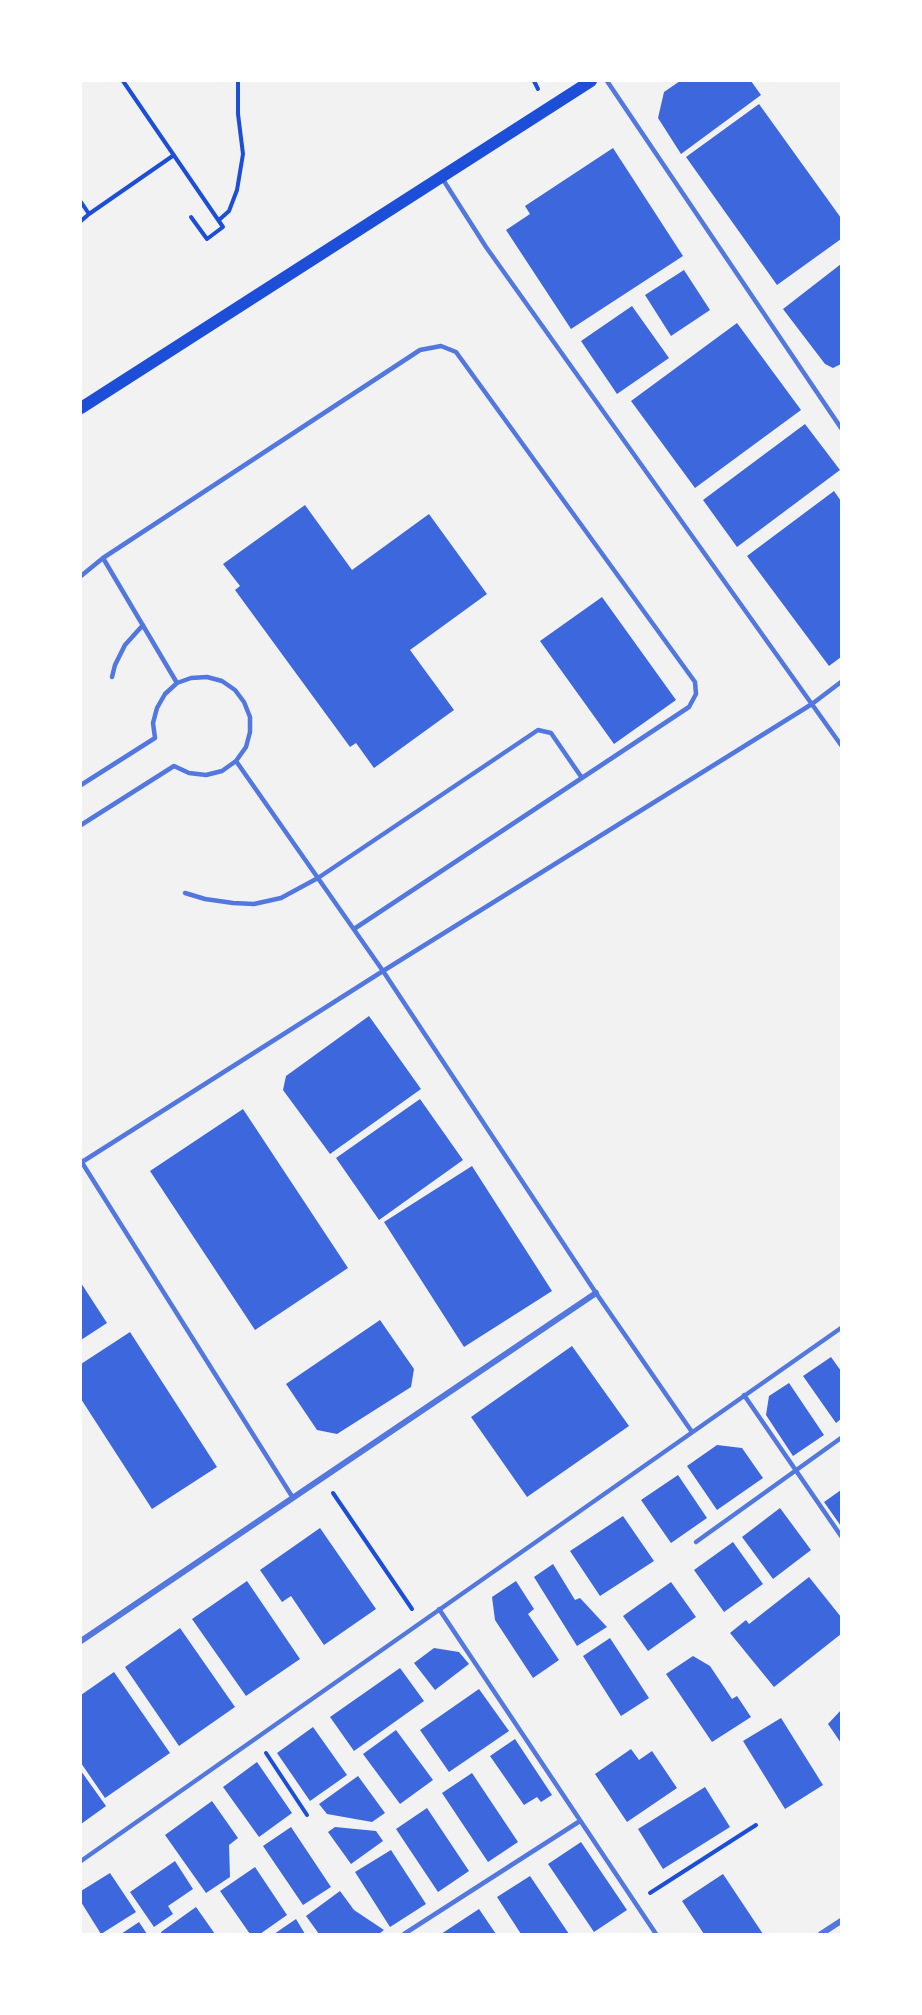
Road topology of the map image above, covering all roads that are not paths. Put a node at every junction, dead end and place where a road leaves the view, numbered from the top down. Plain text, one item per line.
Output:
1 (591, 81) edge
2 (607, 81) edge
3 (441, 177) junction
4 (81, 408) edge
5 (841, 428) edge
6 (103, 558) junction
7 (81, 576) edge
8 (143, 626) junction
9 (112, 678) dead end
10 (841, 682) edge
11 (177, 683) junction
12 (812, 704) junction
13 (841, 745) edge
14 (236, 761) junction
15 (582, 778) junction
16 (81, 786) edge
17 (81, 825) edge
18 (318, 878) junction
19 (185, 893) dead end
20 (354, 929) junction
21 (382, 971) junction
22 (81, 1162) edge
23 (596, 1293) junction
24 (841, 1328) edge
25 (744, 1395) junction
26 (692, 1432) junction
27 (841, 1438) edge
28 (795, 1471) junction
29 (292, 1498) junction
30 (841, 1536) edge
31 (696, 1542) dead end
32 (439, 1609) junction
33 (81, 1641) edge
34 (580, 1821) junction
35 (81, 1861) edge
36 (841, 1921) edge
37 (404, 1934) edge
38 (656, 1934) edge
39 (821, 1934) edge

1 - 3 main road
2 - 5 lane
3 - 4 main road
3 - 12 lane
6 - 7 lane
6 - 8 lane
6 - 15 lane
8 - 9 lane
8 - 11 lane
10 - 12 lane
11 - 14 lane
11 - 16 lane
12 - 13 lane
12 - 21 lane
14 - 17 lane
14 - 18 lane
15 - 18 lane
15 - 20 lane
18 - 19 lane
18 - 20 lane
20 - 21 lane
21 - 22 lane
21 - 23 lane
22 - 29 lane
23 - 26 lane
23 - 29 street
24 - 25 lane
25 - 26 lane
25 - 28 lane
26 - 32 lane
27 - 28 lane
28 - 30 lane
28 - 31 lane
29 - 33 street
32 - 34 lane
32 - 35 lane
34 - 37 lane
34 - 38 lane
36 - 39 street

